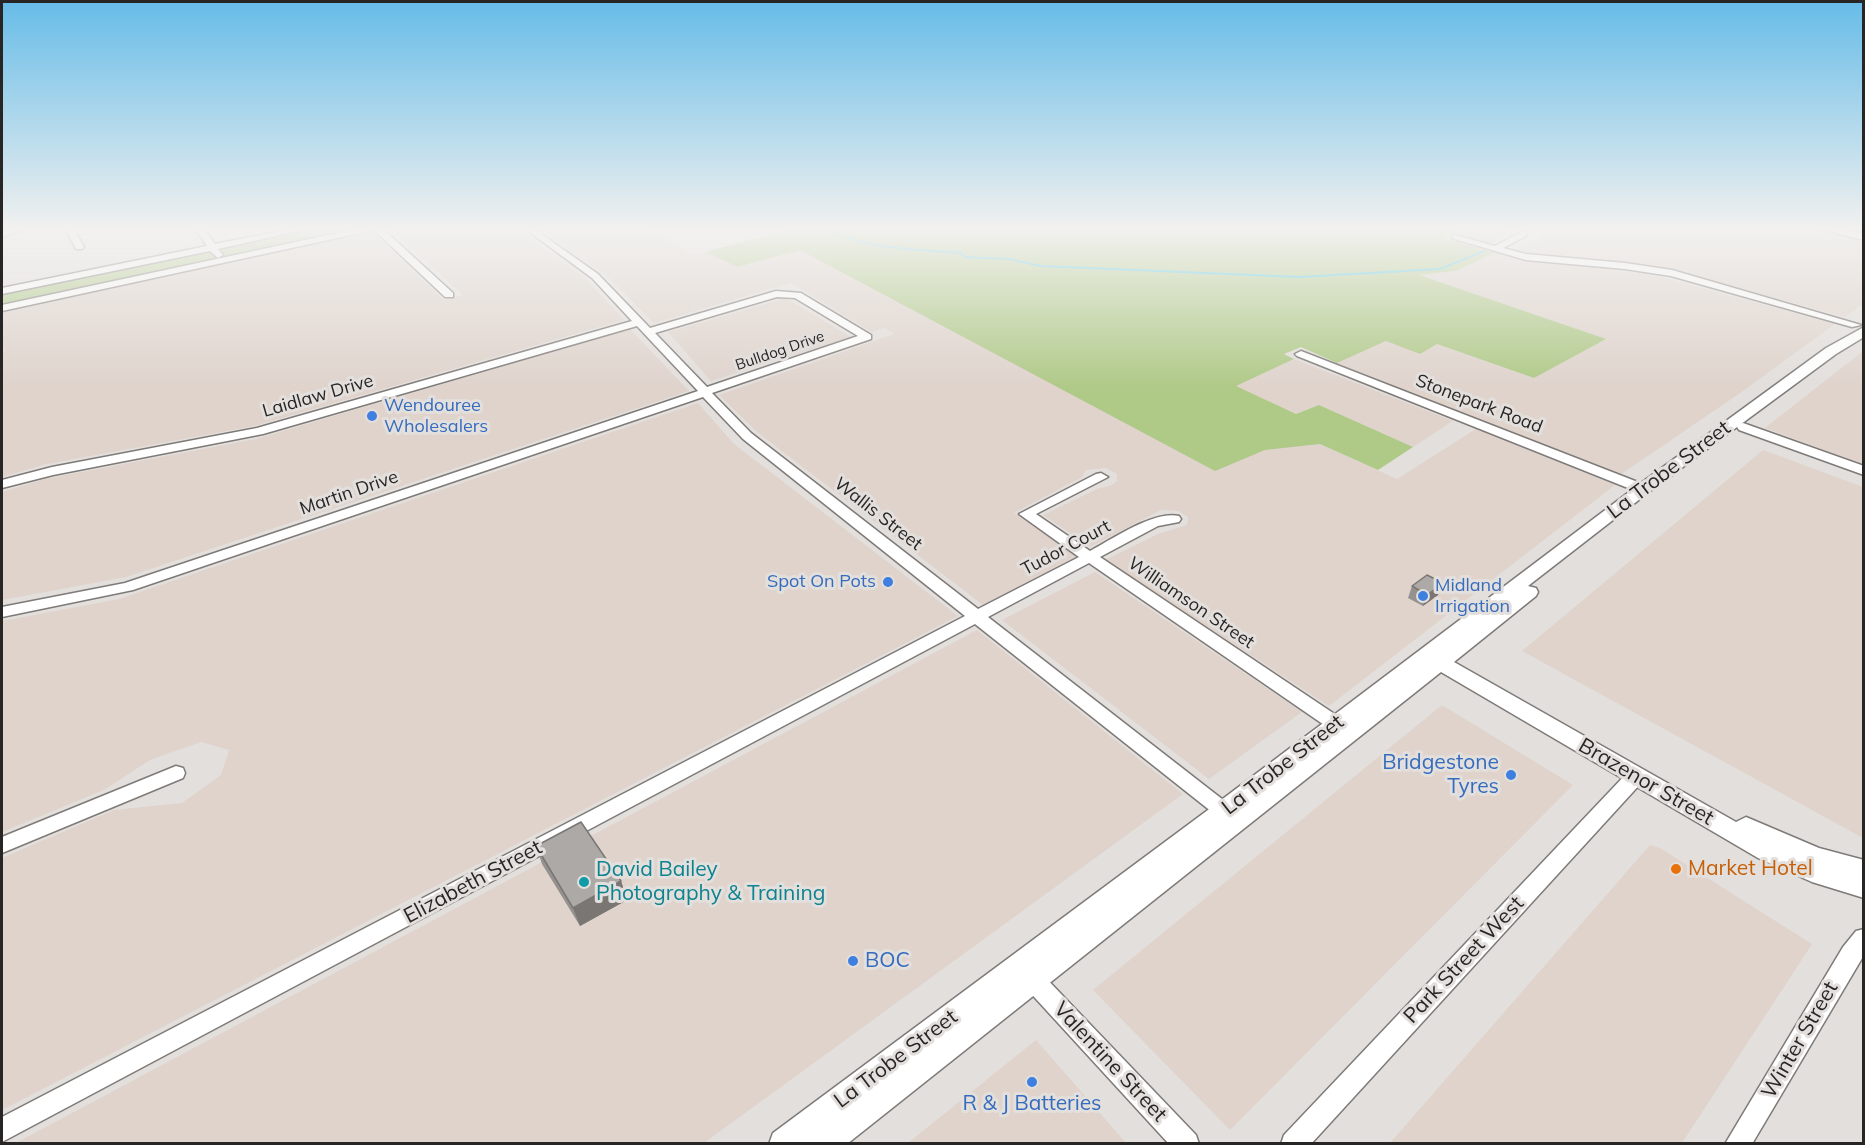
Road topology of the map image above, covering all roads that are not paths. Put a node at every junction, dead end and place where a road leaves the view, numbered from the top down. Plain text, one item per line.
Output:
1 (49, 281) edge
2 (124, 281) edge
3 (434, 281) edge
4 (600, 281) edge
5 (1702, 281) edge
6 (2, 291) edge
7 (449, 295) dead end
8 (2, 308) edge
9 (1862, 326) edge
10 (643, 327) junction
11 (867, 337) joint
12 (1300, 354) dead end
13 (704, 392) junction
14 (1737, 425) junction
15 (1863, 471) edge
16 (1101, 477) dead end
17 (2, 484) edge
18 (1649, 491) junction
19 (1174, 519) dead end
20 (1089, 558) junction
21 (2, 612) edge
22 (977, 616) junction
23 (1437, 656) junction
24 (1343, 728) junction
25 (1639, 772) junction
26 (176, 773) dead end
27 (1231, 816) junction
28 (2, 845) edge
29 (1860, 882) edge
30 (1863, 938) edge
31 (1026, 973) junction
32 (2, 1130) edge
33 (784, 1143) edge
34 (822, 1143) edge
35 (1186, 1143) edge
36 (1293, 1143) edge
37 (1737, 1143) edge

1 - 6 street
2 - 8 street
3 - 7 street
4 - 10 street, Wallis Street
5 - 9 street
9 - 14 main road, La Trobe Street
10 - 11 street, Laidlaw Drive
10 - 13 street, Wallis Street
10 - 17 street, Laidlaw Drive
11 - 13 street, Bulldog Drive
12 - 18 street, Stonepark Road
13 - 21 street, Martin Drive
13 - 22 street, Wallis Street
14 - 15 street
14 - 18 main road, La Trobe Street
16 - 20 street, Williamson Street
18 - 23 main road, La Trobe Street
19 - 20 street, Tudor Court
20 - 22 street, Tudor Court
20 - 24 street, Williamson Street
22 - 27 street, Wallis Street
22 - 32 street, Elizabeth Street
23 - 24 main road, La Trobe Street
23 - 25 main road, Brazenor Street
24 - 27 main road, La Trobe Street
25 - 29 main road, Brazenor Street
25 - 36 street, Park Street West
26 - 28 street
27 - 31 main road, La Trobe Street
30 - 37 street, Winter Street
31 - 33 main road, La Trobe Street
31 - 34 main road, La Trobe Street
31 - 35 street, Valentine Street

